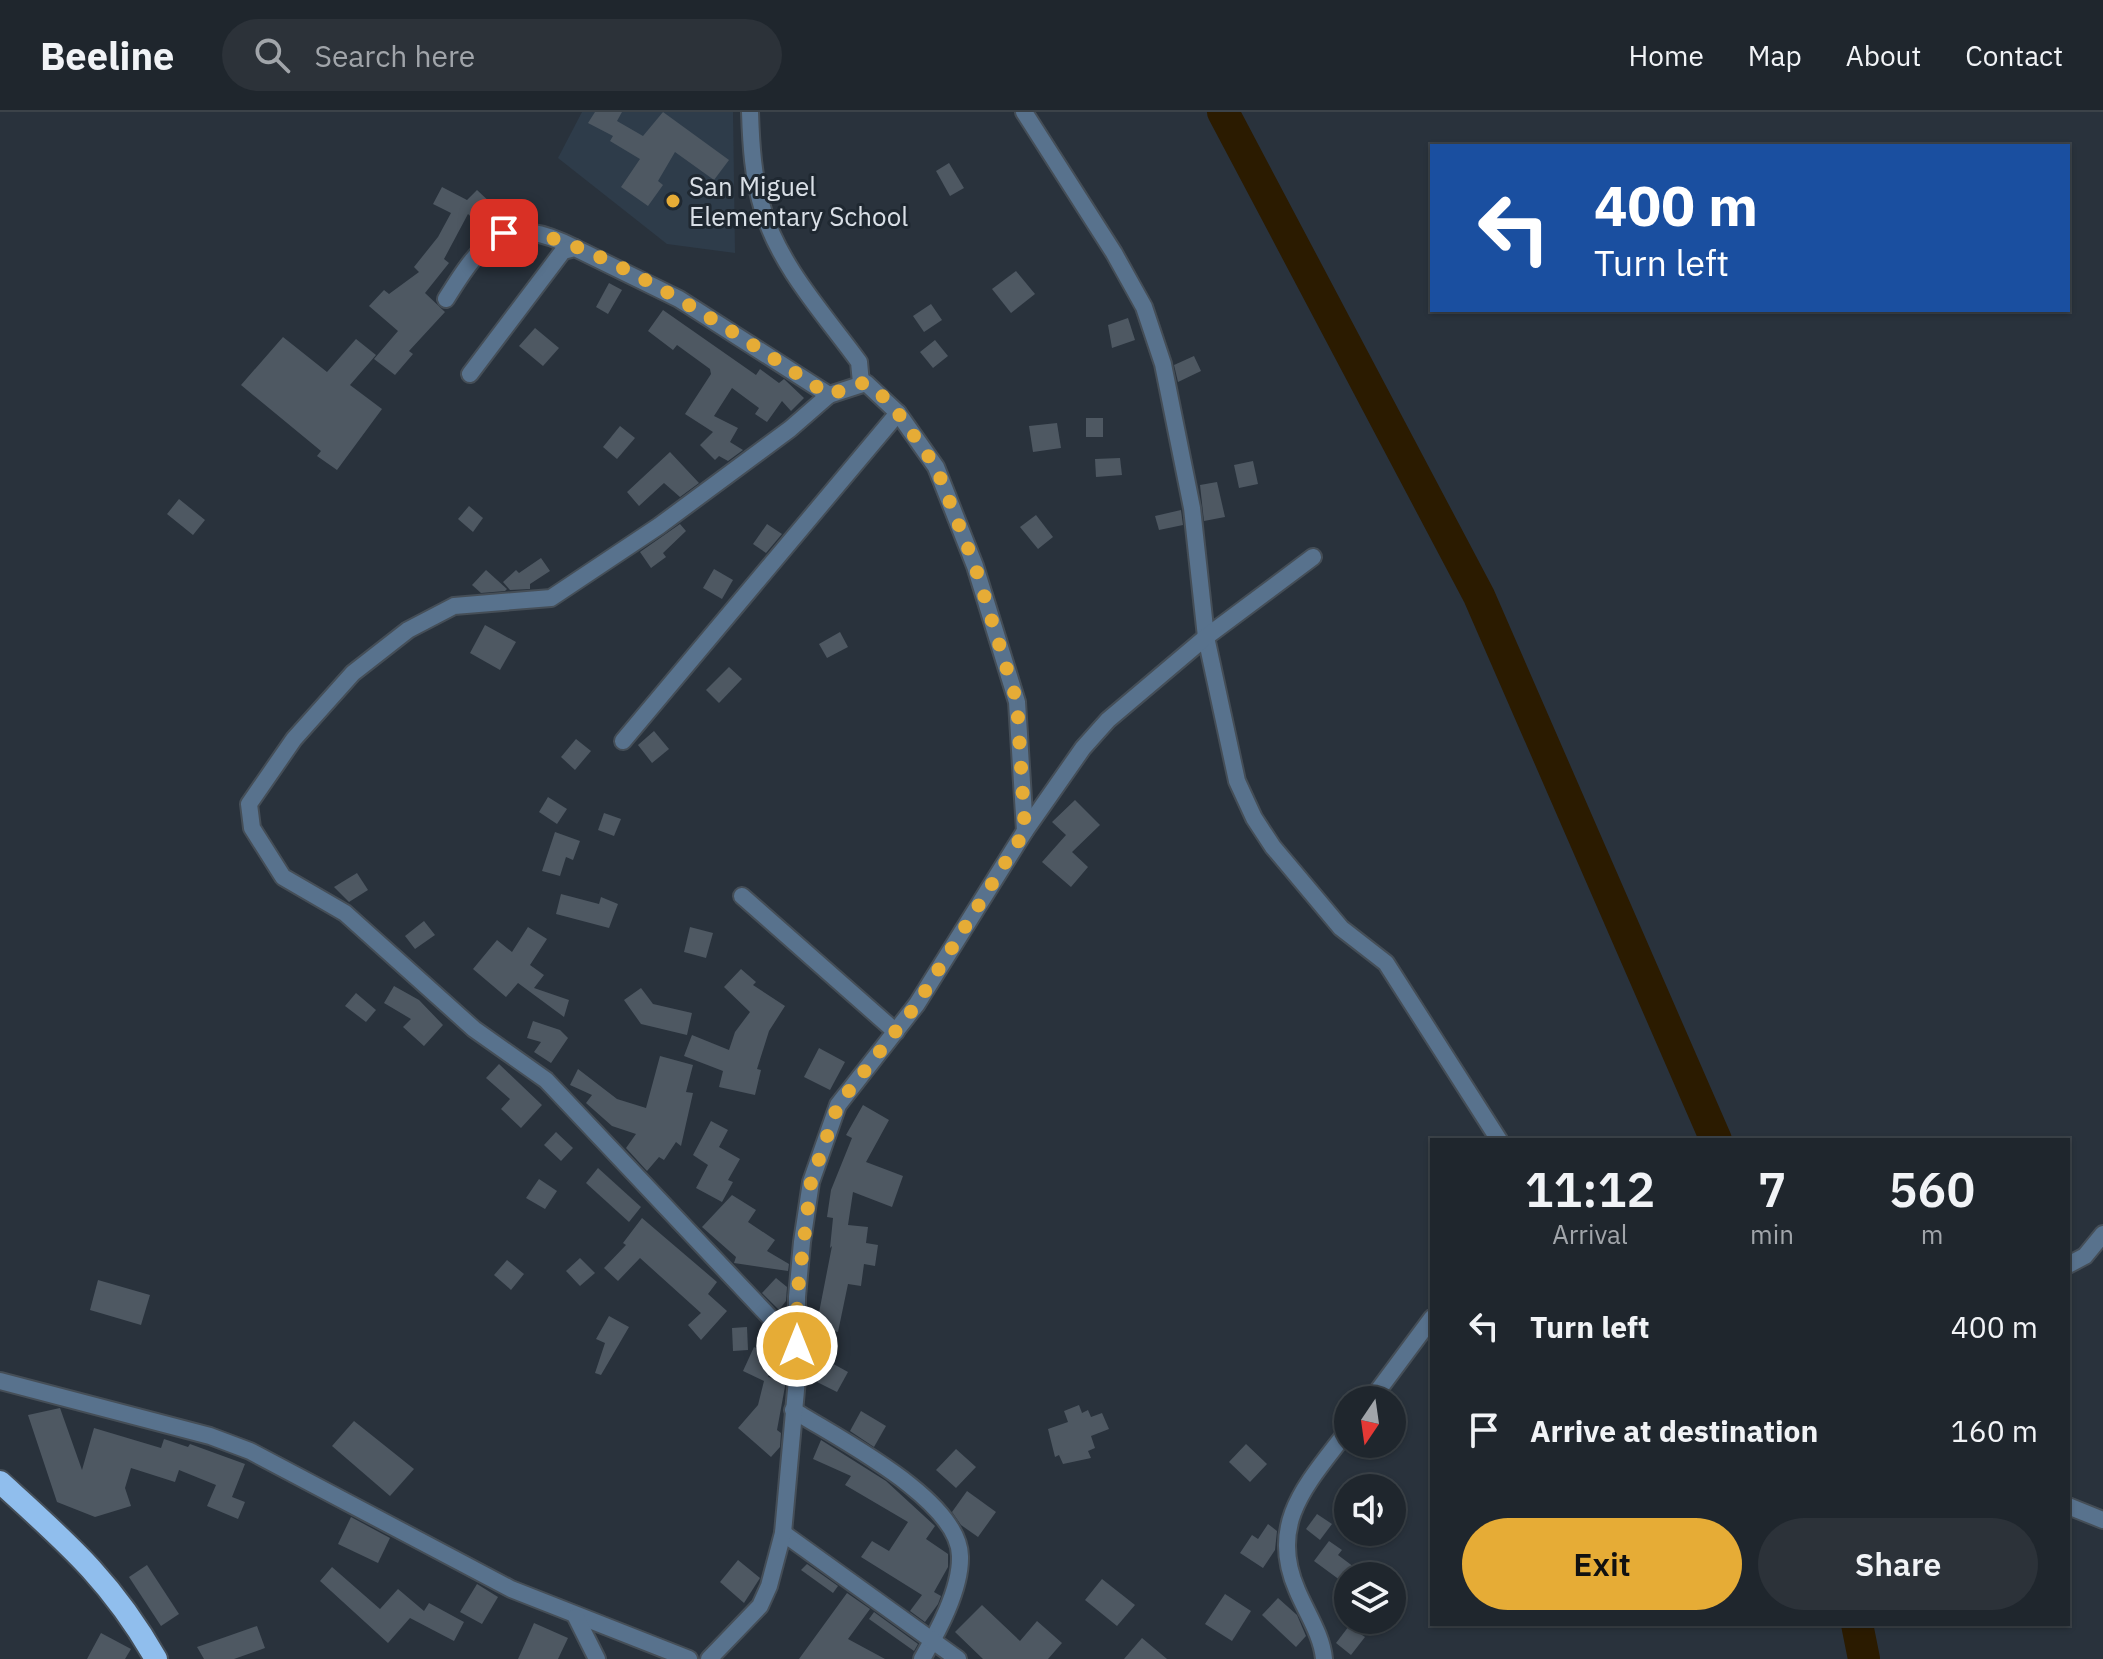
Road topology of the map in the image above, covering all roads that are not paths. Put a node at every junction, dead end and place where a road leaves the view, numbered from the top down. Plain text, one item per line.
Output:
1 (750, 112) edge
2 (1024, 112) edge
3 (575, 248) junction
4 (446, 299) dead end
5 (470, 374) dead end
6 (861, 383) junction
7 (829, 395) junction
8 (898, 413) junction
9 (1313, 557) dead end
10 (1206, 637) junction
11 (623, 741) dead end
12 (1025, 831) junction
13 (742, 896) dead end
14 (896, 1032) junction
15 (1498, 1138) edge
16 (2103, 1234) edge
17 (2070, 1264) edge
18 (1430, 1321) edge
19 (797, 1346) junction
20 (0, 1381) edge
21 (1381, 1386) edge
22 (793, 1410) junction
23 (1334, 1449) edge
24 (0, 1482) edge
25 (2070, 1507) edge
26 (2103, 1520) edge
27 (783, 1533) junction
28 (576, 1617) junction
29 (933, 1639) junction
30 (156, 1659) edge
31 (597, 1659) edge
32 (689, 1659) edge
33 (709, 1659) edge
34 (922, 1659) edge
35 (958, 1659) edge
36 (1324, 1659) edge

1 - 6 street
2 - 10 street
3 - 4 street
3 - 5 street
3 - 7 street
6 - 7 street
6 - 8 street
7 - 19 street
8 - 11 street
8 - 12 street
9 - 10 street
10 - 12 street
10 - 15 street
12 - 14 street
13 - 14 street
14 - 19 street
16 - 17 street
18 - 21 street
19 - 22 street
20 - 28 street
22 - 27 street
22 - 29 street
23 - 36 street
24 - 30 highway
25 - 26 street
27 - 29 street
27 - 33 street
28 - 31 street
28 - 32 street
29 - 34 street
29 - 35 street

